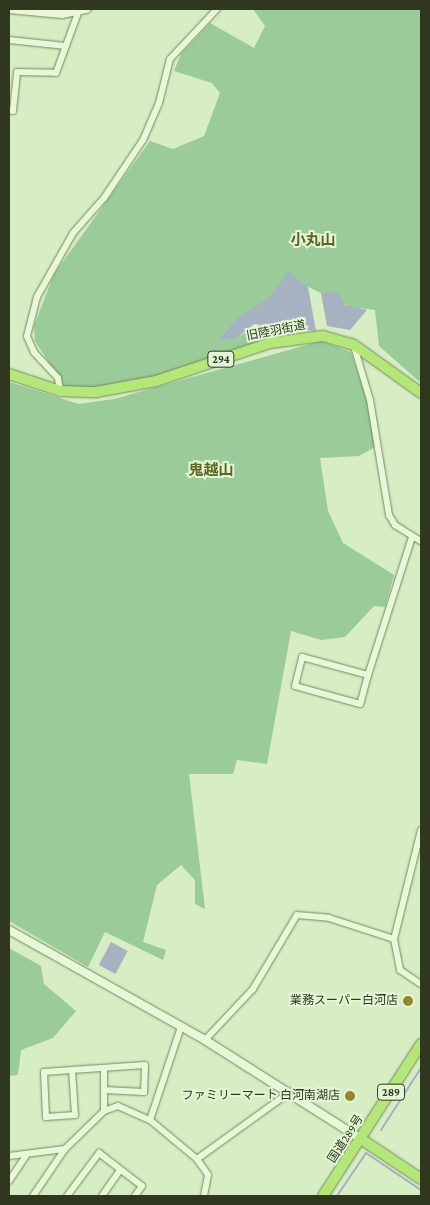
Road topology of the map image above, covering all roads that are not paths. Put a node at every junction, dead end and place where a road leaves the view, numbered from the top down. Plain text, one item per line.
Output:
1 (9, 9) edge
2 (86, 9) edge
3 (217, 9) edge
4 (78, 12) junction
5 (9, 40) edge
6 (66, 46) junction
7 (9, 110) edge
8 (354, 345) junction
9 (9, 374) edge
10 (60, 391) junction
11 (421, 393) edge
12 (412, 537) junction
13 (421, 541) edge
14 (368, 675) junction
15 (421, 830) edge
16 (9, 930) edge
17 (394, 939) junction
18 (421, 984) edge
19 (182, 1027) junction
20 (206, 1040) junction
21 (421, 1044) edge
22 (104, 1068) junction
23 (72, 1070) junction
24 (104, 1090) junction
25 (290, 1092) junction
26 (104, 1111) junction
27 (150, 1120) junction
28 (361, 1139) junction
29 (65, 1149) junction
30 (9, 1156) edge
31 (26, 1156) junction
32 (197, 1159) junction
33 (120, 1170) junction
34 (421, 1178) edge
35 (9, 1181) edge
36 (33, 1196) edge
37 (67, 1196) edge
38 (102, 1196) edge
39 (135, 1196) edge
40 (204, 1196) edge
41 (323, 1196) edge

1 - 4 street
2 - 4 street
3 - 10 street
4 - 6 street
5 - 6 street
6 - 7 street
8 - 10 highway, 旧陸羽街道 / 294
8 - 11 highway, 旧陸羽街道 / 294
8 - 12 street
9 - 10 highway, 旧陸羽街道 / 294
12 - 13 street
12 - 14 street
14 - 14 street
15 - 17 street
16 - 19 street
17 - 18 street
17 - 20 street
19 - 20 street
19 - 27 street
20 - 25 street
21 - 28 highway, 国道289号 / 289
22 - 23 street
22 - 24 street
22 - 24 street
23 - 23 street
24 - 26 street
25 - 28 street
25 - 32 street
26 - 27 street
26 - 29 street
27 - 32 street
28 - 34 highway
28 - 41 highway, 国道289号 / 289
29 - 31 street
29 - 36 street
30 - 31 street
31 - 35 street
32 - 40 street
33 - 37 street
33 - 38 street
33 - 39 street

